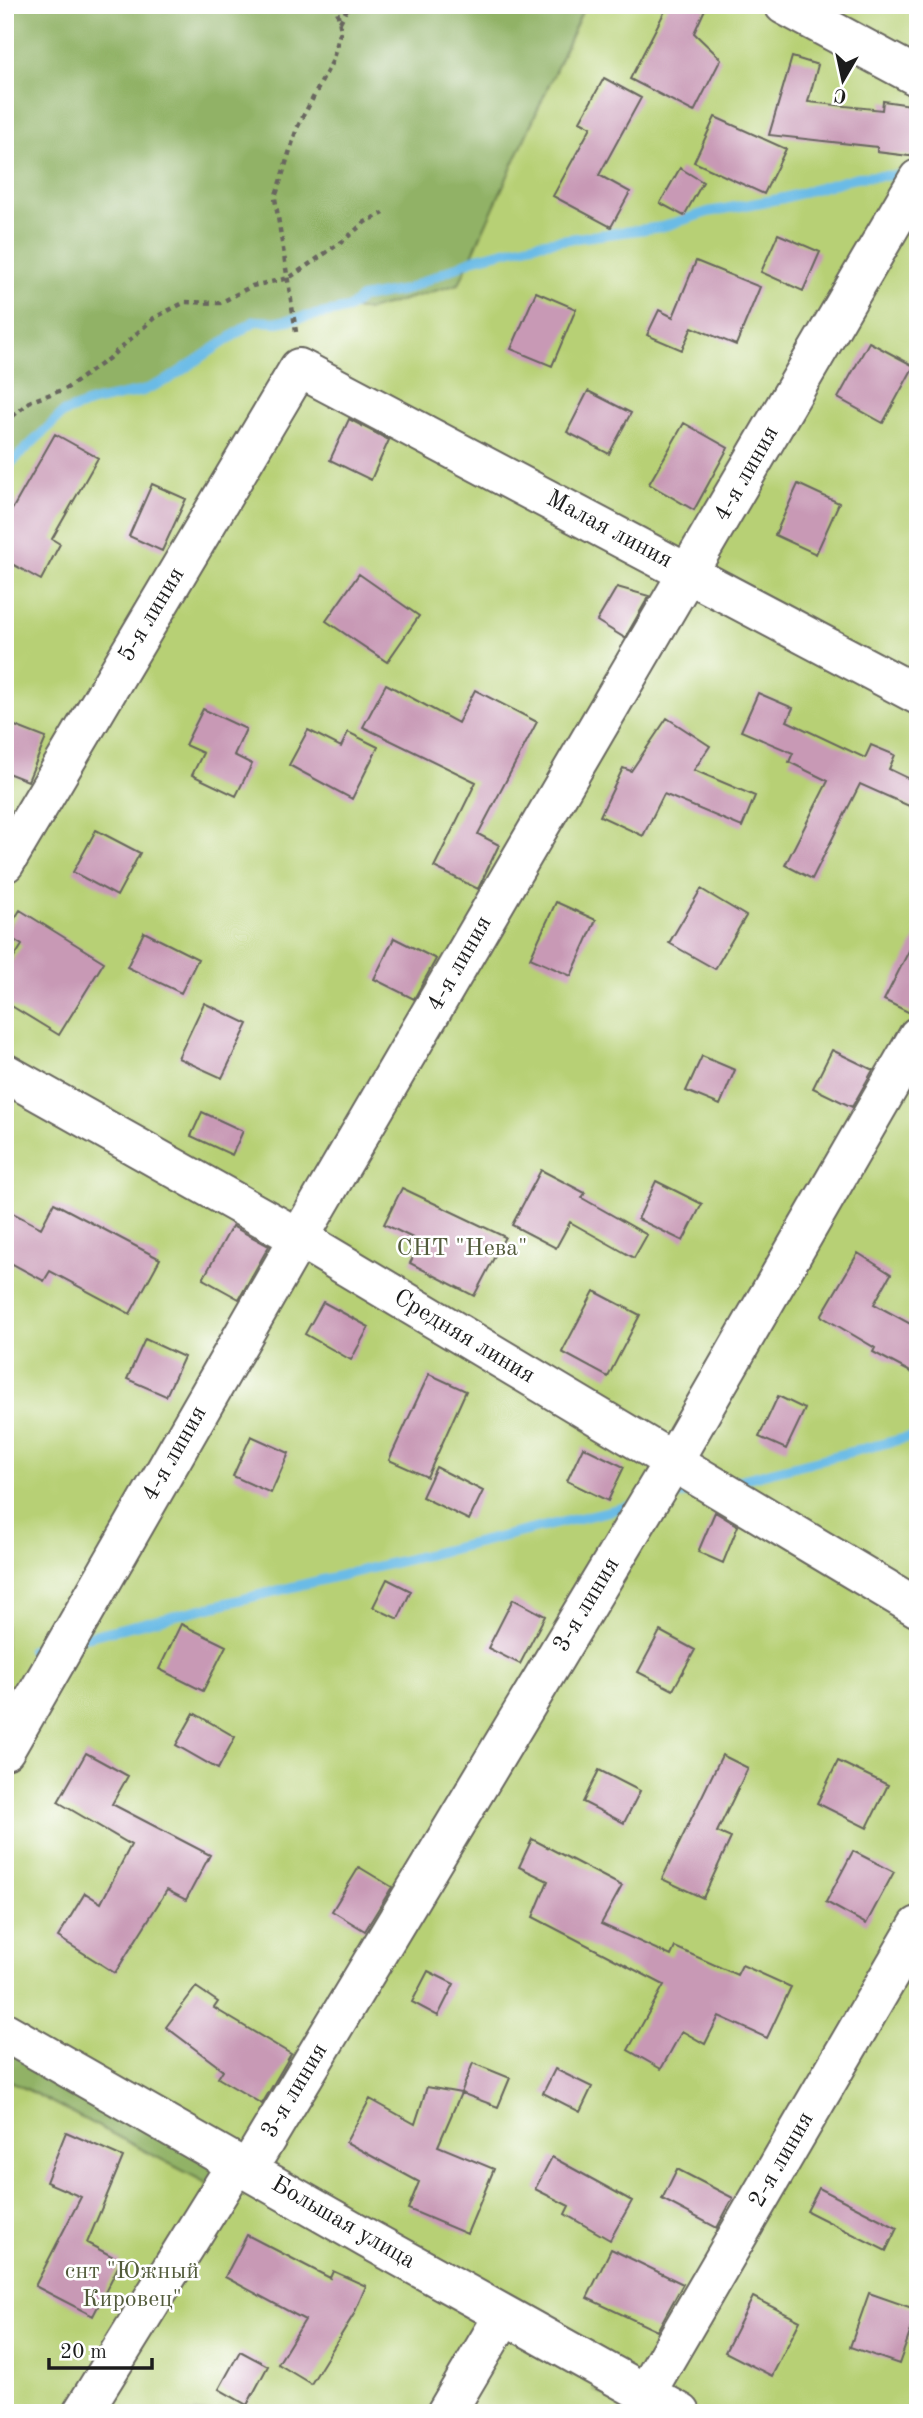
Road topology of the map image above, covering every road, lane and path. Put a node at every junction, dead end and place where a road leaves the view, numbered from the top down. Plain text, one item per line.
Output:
1 (336, 5) edge
2 (349, 5) edge
3 (784, 5) edge
4 (340, 22) junction
5 (918, 77) edge
6 (918, 179) edge
7 (384, 212) dead end
8 (289, 278) junction
9 (294, 306) dead end
10 (299, 368) joint
11 (5, 423) edge
12 (690, 572) junction
13 (918, 695) edge
14 (5, 863) edge
15 (918, 1035) edge
16 (5, 1073) edge
17 (299, 1238) junction
18 (672, 1463) junction
19 (918, 1608) edge
20 (5, 1750) edge
21 (918, 1926) edge
22 (5, 2032) edge
23 (242, 2166) junction
24 (504, 2315) junction
25 (646, 2393) junction
26 (82, 2413) edge
27 (446, 2413) edge
28 (681, 2413) edge

1 - 4 path
2 - 4 path
3 - 5 street
4 - 8 path
6 - 12 street, 4-я линия
7 - 8 path
8 - 9 path
8 - 11 path
10 - 12 street, Малая линия
10 - 14 street, 5-я линия
12 - 13 street, Малая линия
12 - 17 street, 4-я линия
15 - 18 street, 3-я линия
16 - 17 street, Средняя линия
17 - 18 street, Средняя линия
17 - 20 street, 4-я линия
18 - 19 street, Средняя линия
18 - 23 street, 3-я линия
21 - 25 street, 2-я линия
22 - 23 street, Большая улица
23 - 24 street, Большая улица
23 - 26 street, 3-я линия
24 - 25 street, Большая улица
24 - 27 street
25 - 28 street, Большая улица

